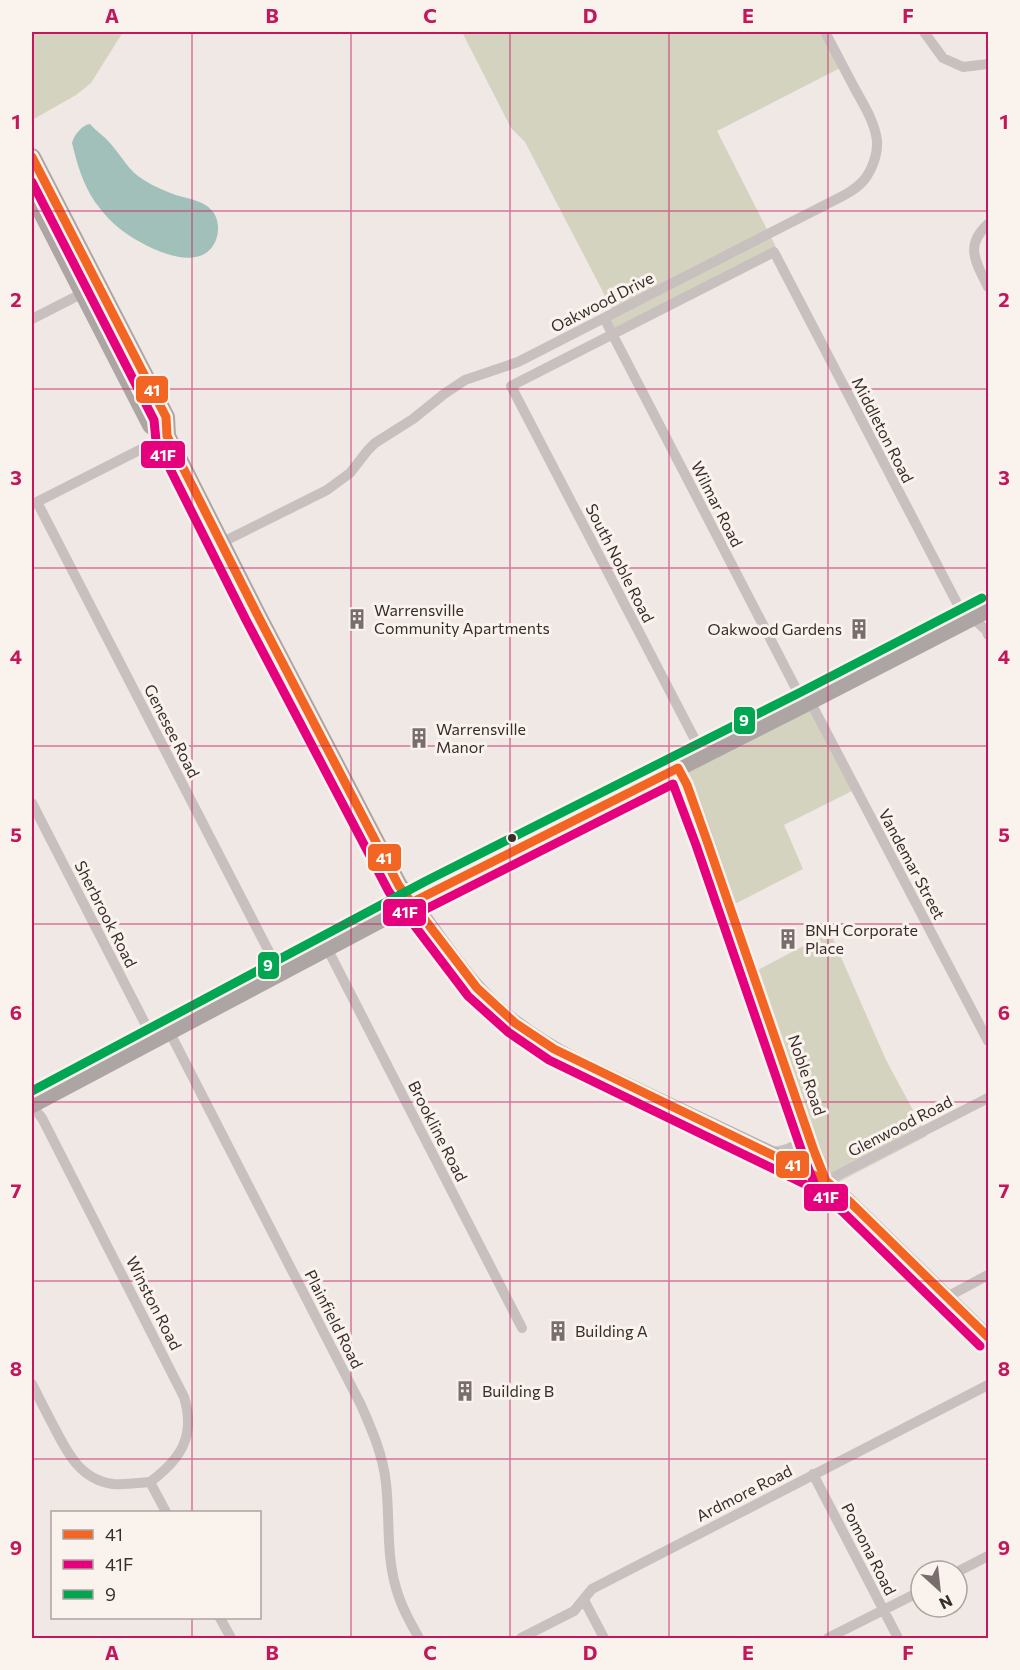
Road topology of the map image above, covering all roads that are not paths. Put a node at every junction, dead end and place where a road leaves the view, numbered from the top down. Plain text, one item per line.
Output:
1 (825, 32) edge
2 (924, 32) edge
3 (988, 64) edge
4 (32, 157) edge
5 (32, 193) edge
6 (988, 224) edge
7 (988, 286) edge
8 (90, 289) junction
9 (604, 318) junction
10 (32, 319) edge
11 (612, 334) junction
12 (167, 436) junction
13 (34, 504) edge
14 (221, 543) junction
15 (988, 609) edge
16 (971, 617) junction
17 (988, 635) edge
18 (807, 703) junction
19 (703, 755) junction
20 (678, 768) junction
21 (32, 803) edge
22 (413, 902) junction
23 (327, 948) junction
24 (280, 973) junction
25 (161, 1035) junction
26 (988, 1041) edge
27 (988, 1098) edge
28 (32, 1105) edge
29 (806, 1129) junction
30 (772, 1154) junction
31 (826, 1181) junction
32 (988, 1275) edge
33 (947, 1297) junction
34 (522, 1328) dead end
35 (988, 1337) edge
36 (32, 1384) edge
37 (988, 1385) edge
38 (813, 1474) junction
39 (150, 1482) junction
40 (165, 1511) edge
41 (988, 1556) edge
42 (969, 1566) edge
43 (909, 1597) edge
44 (584, 1600) junction
45 (883, 1610) junction
46 (221, 1619) edge
47 (231, 1638) edge
48 (418, 1638) edge
49 (521, 1638) edge
50 (604, 1638) edge
51 (828, 1638) edge
52 (898, 1638) edge

1 - 9 street, Oakwood Drive
2 - 3 street
4 - 8 main road
5 - 8 main road
6 - 7 street
8 - 10 street
8 - 12 main road
9 - 11 street, Wilmar Road
9 - 14 street, Oakwood Drive
11 - 16 street, Middleton Road
11 - 18 street, Wilmar Road
11 - 19 street, South Noble Road
12 - 13 street
12 - 14 main road
13 - 24 street, Genesee Road
14 - 22 main road
15 - 16 main road
16 - 17 street, Middleton Road
16 - 18 main road
18 - 19 main road
18 - 26 street, Vandemar Street
19 - 20 main road
20 - 22 main road
20 - 29 street, Noble Road
21 - 25 street, Sherbrook Road
22 - 23 main road
22 - 30 main road
23 - 24 main road
23 - 34 street, Brookline Road
24 - 25 main road
25 - 28 main road
25 - 48 street, Plainfield Road
27 - 31 street, Glenwood Road
28 - 39 street, Winston Road
29 - 30 street
29 - 31 street, Noble Road
30 - 31 main road
31 - 33 main road, Noble Road
32 - 33 street
33 - 35 main road, Noble Road
36 - 39 street
37 - 38 street, Ardmore Road
38 - 44 street, Ardmore Road
38 - 45 street, Pomona Road
39 - 40 street
41 - 42 street
43 - 45 street
44 - 49 street, Ardmore Road
44 - 50 street
45 - 51 street
45 - 52 street, Pomona Road
46 - 47 street

